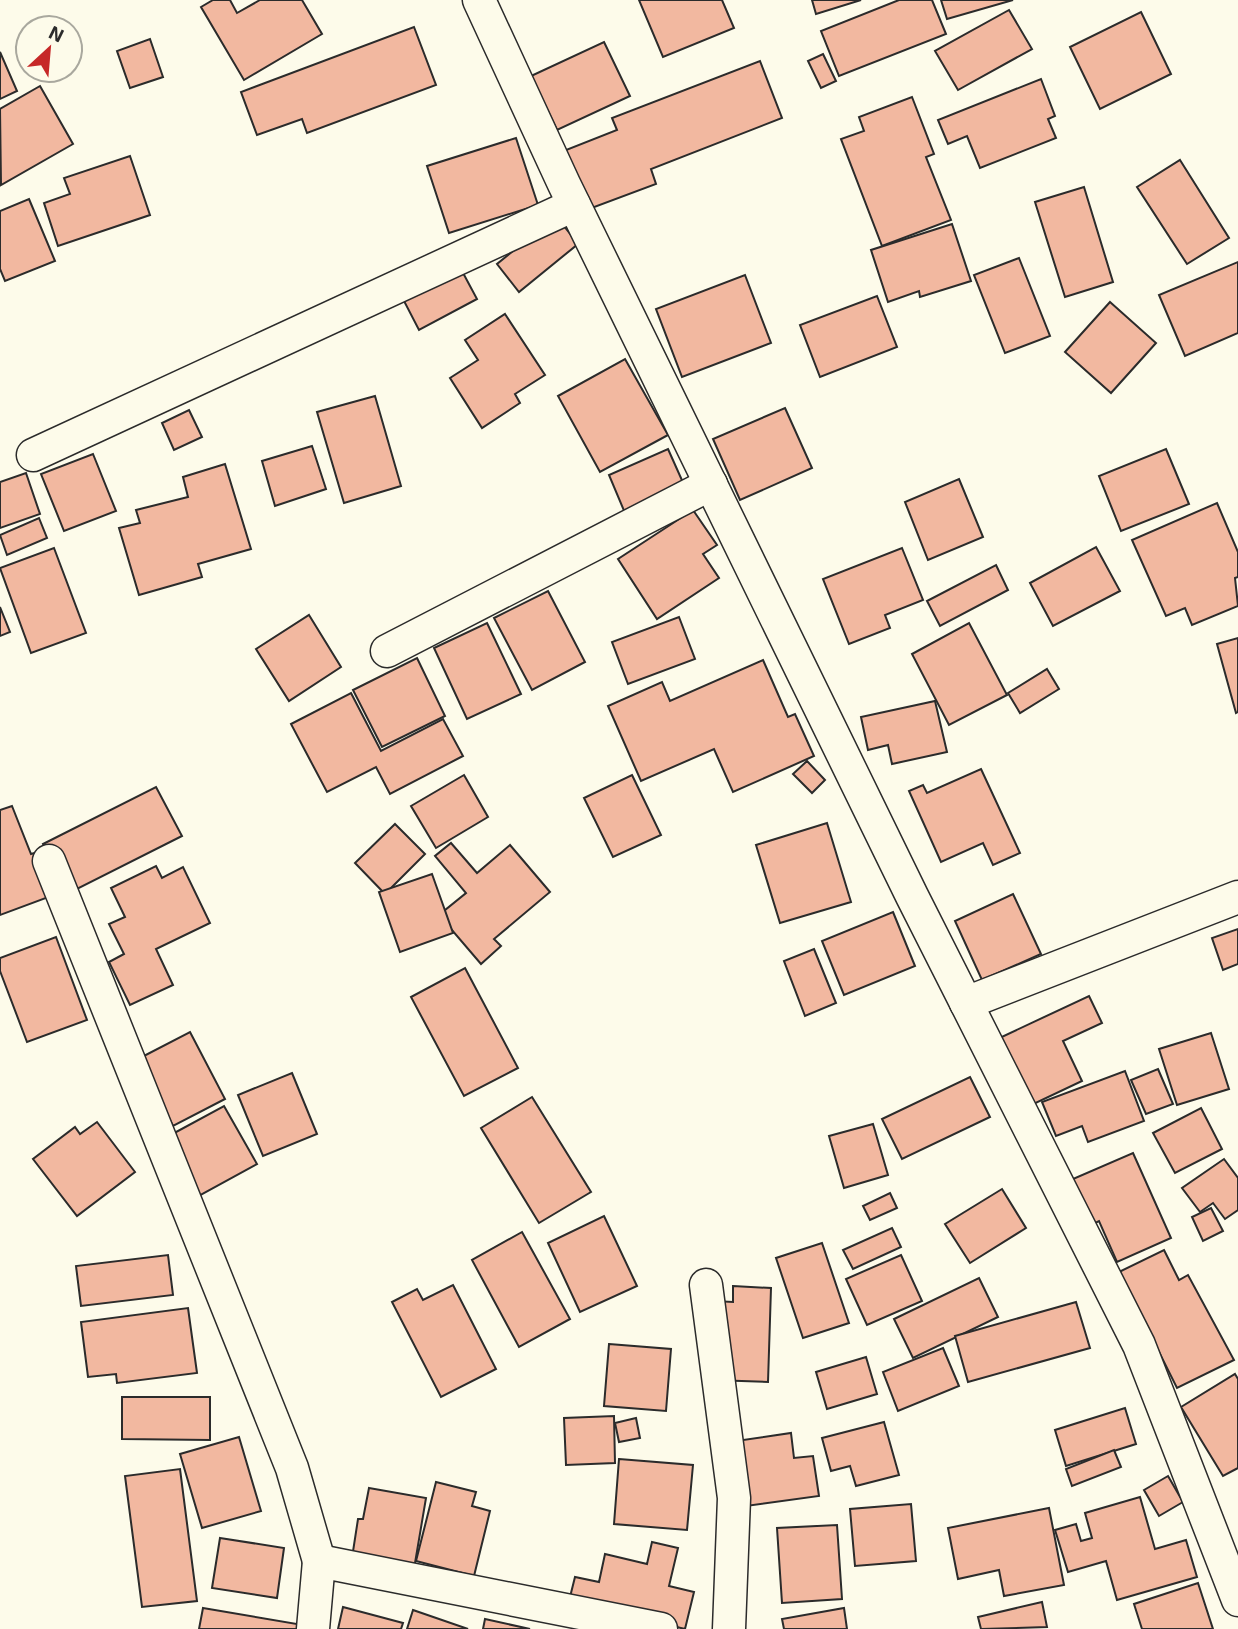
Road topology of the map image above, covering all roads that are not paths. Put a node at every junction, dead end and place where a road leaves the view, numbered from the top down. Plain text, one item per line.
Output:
1 (479, 0) edge
2 (575, 205) junction
3 (33, 455) dead end
4 (711, 484) junction
5 (387, 651) dead end
6 (49, 861) dead end
7 (1238, 897) edge
8 (966, 1003) junction
9 (706, 1285) dead end
10 (319, 1561) junction
11 (1238, 1600) edge
12 (313, 1629) edge
13 (661, 1629) edge
14 (729, 1629) edge

1 - 2 street
2 - 3 street
2 - 4 street
4 - 5 street
4 - 8 street
6 - 10 street
7 - 8 street
8 - 11 street
9 - 14 street
10 - 12 street
10 - 13 street

